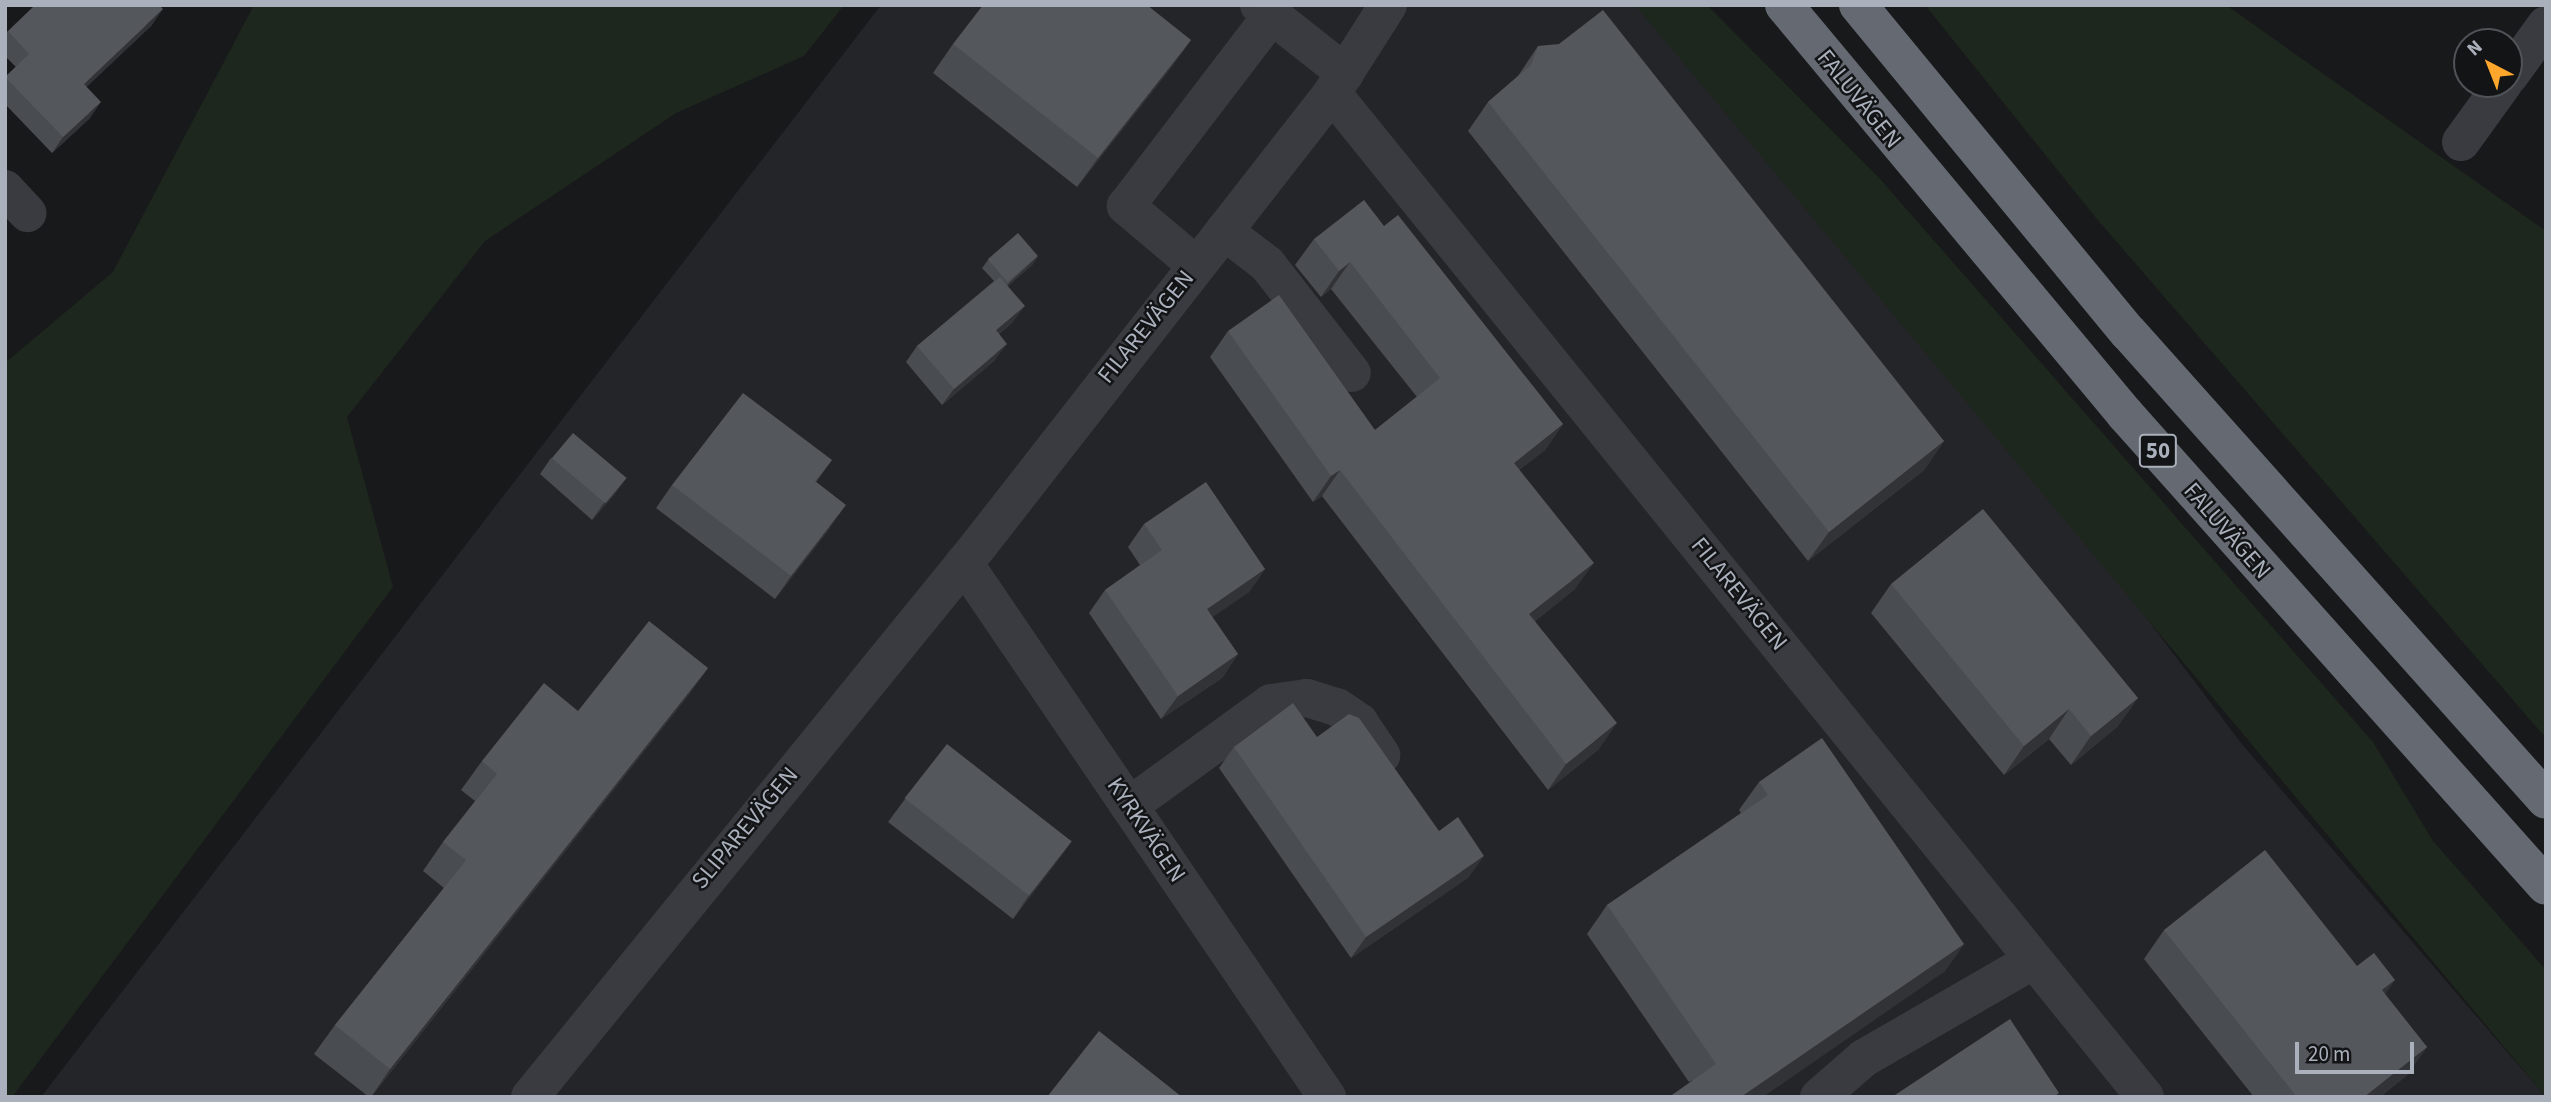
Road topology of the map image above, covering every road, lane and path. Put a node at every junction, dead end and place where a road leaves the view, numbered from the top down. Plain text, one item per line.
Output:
1 (1784, 5) edge
2 (1858, 5) edge
3 (1383, 8) edge
4 (1266, 10) edge
5 (2546, 25) edge
6 (2523, 57) edge
7 (1338, 83) junction
8 (2493, 98) edge
9 (2461, 142) dead end
10 (1224, 231) junction
11 (1196, 265) junction
12 (1352, 373) dead end
13 (964, 563) junction
14 (1405, 789) edge
15 (2546, 800) edge
16 (1129, 806) junction
17 (2546, 886) edge
18 (2034, 960) junction
19 (530, 1097) edge
20 (1327, 1097) edge
21 (1819, 1097) edge
22 (2145, 1097) edge

1 - 17 highway, FALUVÄGEN / 50
2 - 15 highway, 50
3 - 7 street, FILAREVÄGEN
4 - 7 street
4 - 11 street
5 - 6 street
7 - 10 street, FILAREVÄGEN
7 - 18 street, FILAREVÄGEN
8 - 9 street
10 - 11 street, FILAREVÄGEN
10 - 12 street
11 - 13 street, FILAREVÄGEN
13 - 16 street, KYRKVÄGEN
13 - 19 street, SLIPAREVÄGEN
14 - 16 street
16 - 20 street, KYRKVÄGEN
18 - 21 street
18 - 22 street, FILAREVÄGEN

